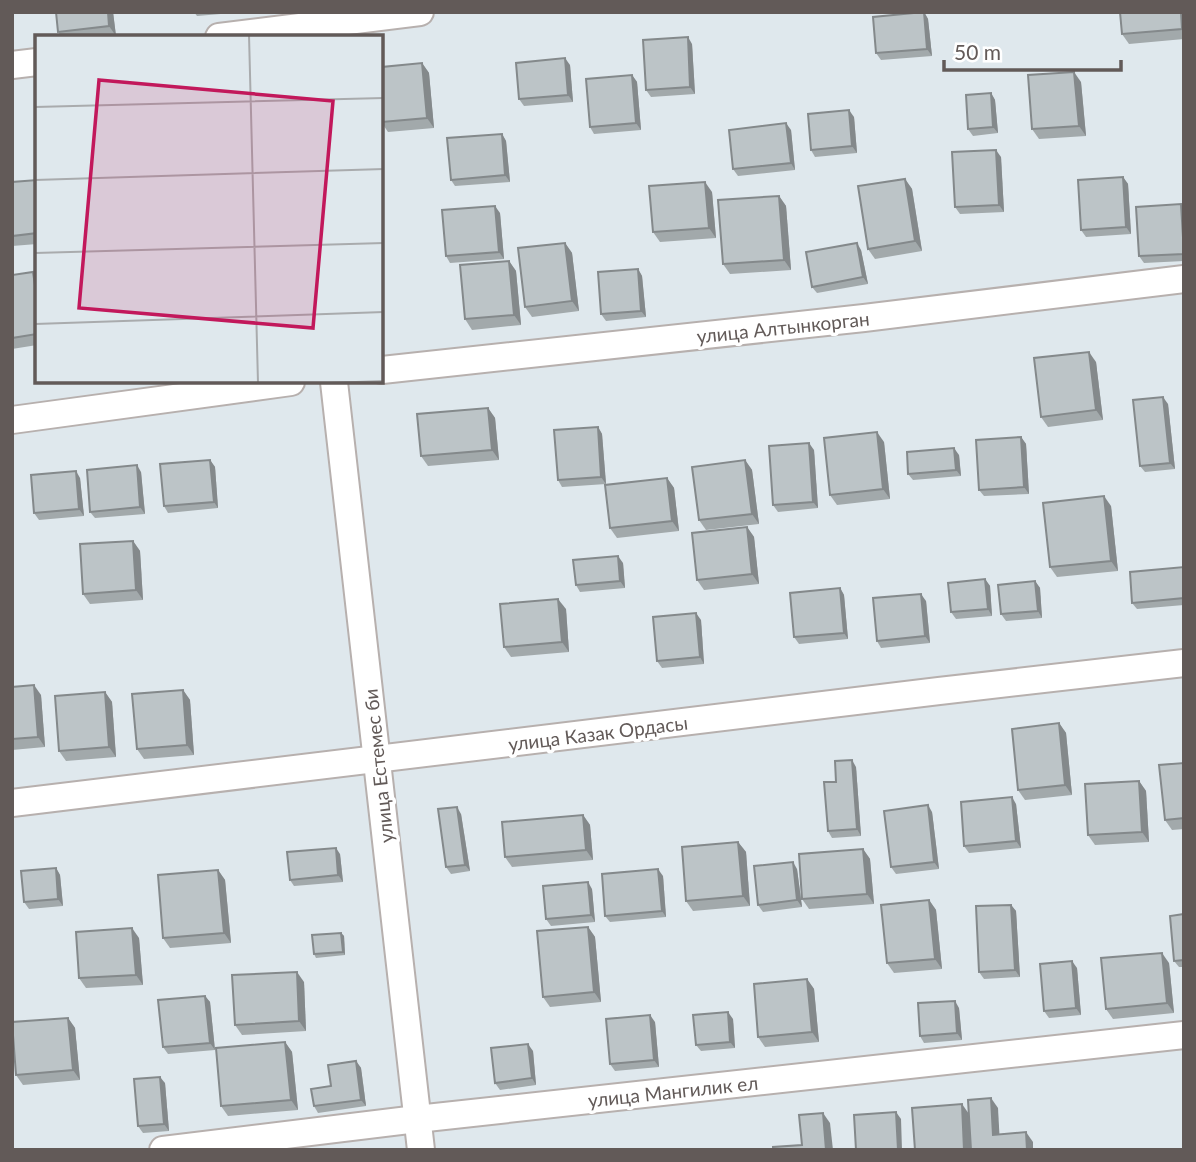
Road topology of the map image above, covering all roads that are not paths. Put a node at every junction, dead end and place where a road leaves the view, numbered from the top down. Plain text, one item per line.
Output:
1 (420, 12) edge
2 (292, 25) edge
3 (231, 35) edge
4 (35, 62) edge
5 (12, 65) edge
6 (1184, 279) edge
7 (383, 370) edge
8 (284, 383) edge
9 (334, 383) edge
10 (12, 421) edge
11 (1184, 663) edge
12 (378, 760) junction
13 (12, 803) edge
14 (1184, 1035) edge
15 (417, 1118) junction
16 (163, 1150) edge
17 (421, 1150) edge

1 - 2 street
2 - 3 street
4 - 5 street
6 - 7 street, улица Алтынкорган
8 - 10 street
9 - 12 street, улица Естемес би
11 - 12 street, улица Казак Ордасы
12 - 13 street, улица Казак Ордасы
12 - 15 street, улица Естемес би
14 - 15 street, улица Мангилик ел
15 - 16 street, улица Мангилик ел
15 - 17 street, улица Естемес би

